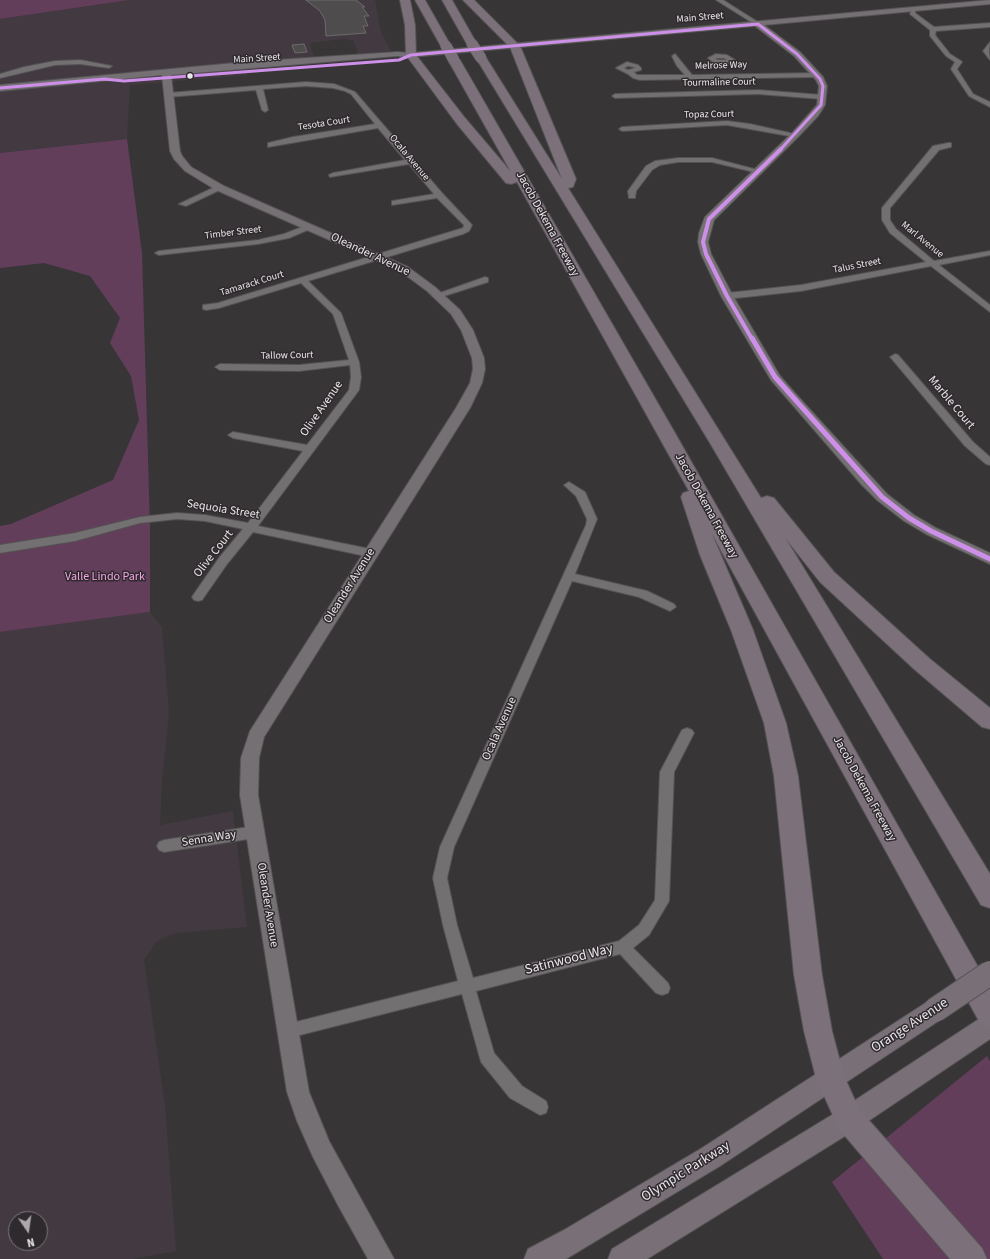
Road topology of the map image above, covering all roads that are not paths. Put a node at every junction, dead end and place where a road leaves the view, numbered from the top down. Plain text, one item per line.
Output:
1 (405, 0) edge
2 (420, 0) edge
3 (447, 0) edge
4 (468, 0) edge
5 (719, 0) edge
6 (929, 0) edge
7 (990, 2) edge
8 (939, 7) junction
9 (914, 9) junction
10 (758, 24) junction
11 (990, 25) edge
12 (933, 29) junction
13 (990, 44) edge
14 (515, 46) junction
15 (411, 55) junction
16 (675, 56) dead end
17 (990, 58) edge
18 (722, 63) dead end
19 (109, 66) dead end
20 (630, 72) dead end
21 (166, 74) junction
22 (816, 75) junction
23 (0, 76) edge
24 (731, 76) junction
25 (690, 78) junction
26 (259, 87) junction
27 (0, 88) edge
28 (168, 94) junction
29 (615, 96) dead end
30 (822, 97) junction
31 (990, 104) edge
32 (265, 110) dead end
33 (381, 125) junction
34 (622, 128) dead end
35 (795, 135) junction
36 (271, 145) dead end
37 (948, 145) dead end
38 (411, 161) junction
39 (758, 171) junction
40 (333, 175) dead end
41 (220, 188) junction
42 (439, 195) junction
43 (632, 196) dead end
44 (567, 197) junction
45 (395, 203) dead end
46 (183, 204) dead end
47 (543, 218) junction
48 (307, 227) junction
49 (460, 232) joint
50 (990, 252) edge
51 (159, 253) dead end
52 (376, 257) junction
53 (932, 263) junction
54 (303, 280) junction
55 (485, 280) dead end
56 (438, 295) junction
57 (727, 296) junction
58 (206, 307) dead end
59 (990, 310) edge
60 (895, 357) dead end
61 (354, 362) junction
62 (220, 367) dead end
63 (666, 433) junction
64 (233, 435) dead end
65 (719, 443) junction
66 (310, 449) junction
67 (990, 462) edge
68 (569, 485) dead end
69 (251, 527) junction
70 (0, 548) edge
71 (370, 554) junction
72 (990, 559) edge
73 (569, 576) junction
74 (198, 597) dead end
75 (670, 607) dead end
76 (990, 721) edge
77 (687, 733) dead end
78 (255, 832) junction
79 (164, 846) dead end
80 (990, 897) edge
81 (623, 947) junction
82 (990, 973) edge
83 (466, 986) junction
84 (662, 988) dead end
85 (990, 1014) edge
86 (990, 1025) edge
87 (288, 1032) junction
88 (830, 1078) junction
89 (540, 1107) dead end
90 (849, 1119) junction
91 (382, 1259) edge
92 (538, 1259) edge
93 (622, 1259) edge
94 (971, 1259) edge

1 - 15 highway
2 - 47 highway, Jacob Dekema Freeway, bridge
3 - 44 highway, bridge
4 - 14 highway
5 - 10 street
6 - 8 street
7 - 8 street, Main Street
8 - 9 street, Main Street
9 - 10 street, Main Street
9 - 12 street
10 - 14 street, Main Street
10 - 22 street
11 - 12 street
12 - 31 street
13 - 17 street
14 - 15 street, Main Street
14 - 44 highway
15 - 21 street, Main Street
15 - 47 highway
16 - 25 street
18 - 24 street
19 - 23 street
20 - 25 street, Melrose Way
21 - 27 street, Main Street
21 - 28 street, Oleander Avenue
22 - 24 street, Melrose Way
22 - 30 street
24 - 25 street, Melrose Way
26 - 28 street
26 - 32 street
26 - 33 street, Ocala Avenue
28 - 41 street, Oleander Avenue
29 - 30 street, Tourmaline Court
30 - 35 street
33 - 36 street, Tesota Court
33 - 38 street, Ocala Avenue
34 - 35 street, Topaz Court
35 - 39 street
37 - 53 street, Marl Avenue
38 - 40 street
38 - 42 street, Ocala Avenue
39 - 43 street
39 - 57 street
41 - 46 street
41 - 48 street, Oleander Avenue
42 - 45 street
42 - 49 street, Ocala Avenue
44 - 65 highway
47 - 63 highway, Jacob Dekema Freeway
48 - 51 street, Timber Street
48 - 52 street, Oleander Avenue
49 - 52 street, Tamarack Court
50 - 53 street, Talus Street
52 - 54 street, Tamarack Court
52 - 56 street, Oleander Avenue
53 - 57 street, Talus Street
53 - 59 street, Marl Avenue
54 - 58 street, Tamarack Court
54 - 61 street, Olive Avenue
55 - 56 street
56 - 71 street, Oleander Avenue
57 - 72 street
60 - 67 street, Marble Court
61 - 62 street, Tallow Court
61 - 66 street, Olive Avenue
63 - 85 highway, Jacob Dekema Freeway
63 - 88 highway
64 - 66 street
65 - 76 highway
65 - 80 highway
66 - 69 street, Olive Avenue
68 - 73 street, Ocala Avenue
69 - 70 street, Sequoia Street
69 - 71 street, Sequoia Street
69 - 74 street, Olive Court
71 - 78 street, Oleander Avenue
73 - 75 street
73 - 83 street, Ocala Avenue
77 - 81 street, Satinwood Way
78 - 79 street, Senna Way
78 - 87 street, Oleander Avenue
81 - 83 street, Satinwood Way
81 - 84 street
82 - 88 main road, Orange Avenue, bridge
83 - 87 street, Satinwood Way
83 - 89 street, Ocala Avenue
86 - 90 main road
87 - 91 street, Oleander Avenue
88 - 90 highway
88 - 92 main road, Olympic Parkway
90 - 93 main road
90 - 94 highway

